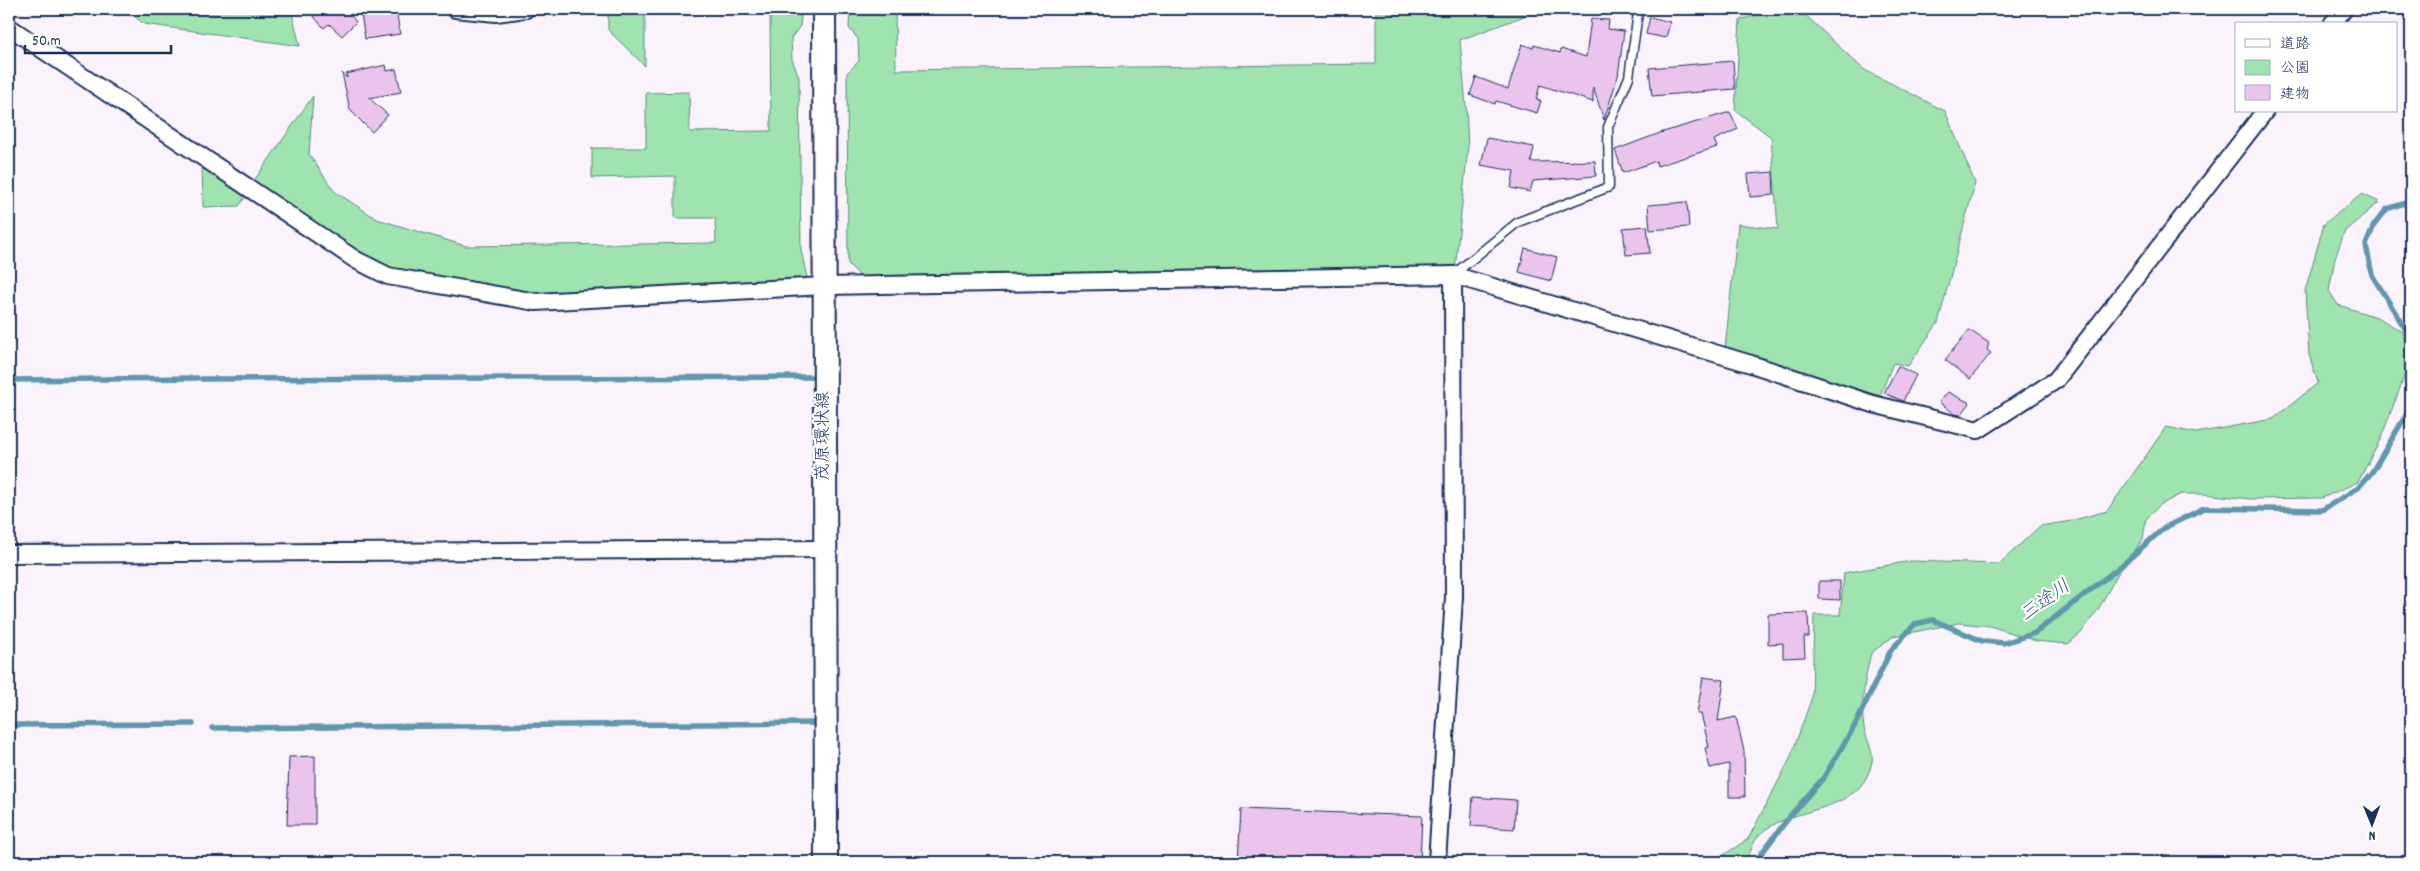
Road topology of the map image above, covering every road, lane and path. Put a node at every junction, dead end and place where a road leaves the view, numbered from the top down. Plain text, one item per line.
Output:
1 (455, 9) edge
2 (526, 9) edge
3 (824, 9) edge
4 (2344, 9) edge
5 (1638, 13) dead end
6 (2334, 22) edge
7 (9, 27) edge
8 (2264, 112) edge
9 (1453, 275) junction
10 (824, 286) junction
11 (825, 549) junction
12 (9, 554) edge
13 (826, 862) edge
14 (1438, 862) edge

1 - 2 street
3 - 10 main road, 茂原環状線
4 - 6 street
5 - 9 lane
7 - 10 street
8 - 9 street
9 - 10 street
9 - 14 street
10 - 11 main road, 茂原環状線
11 - 12 street
11 - 13 main road, 茂原環状線

